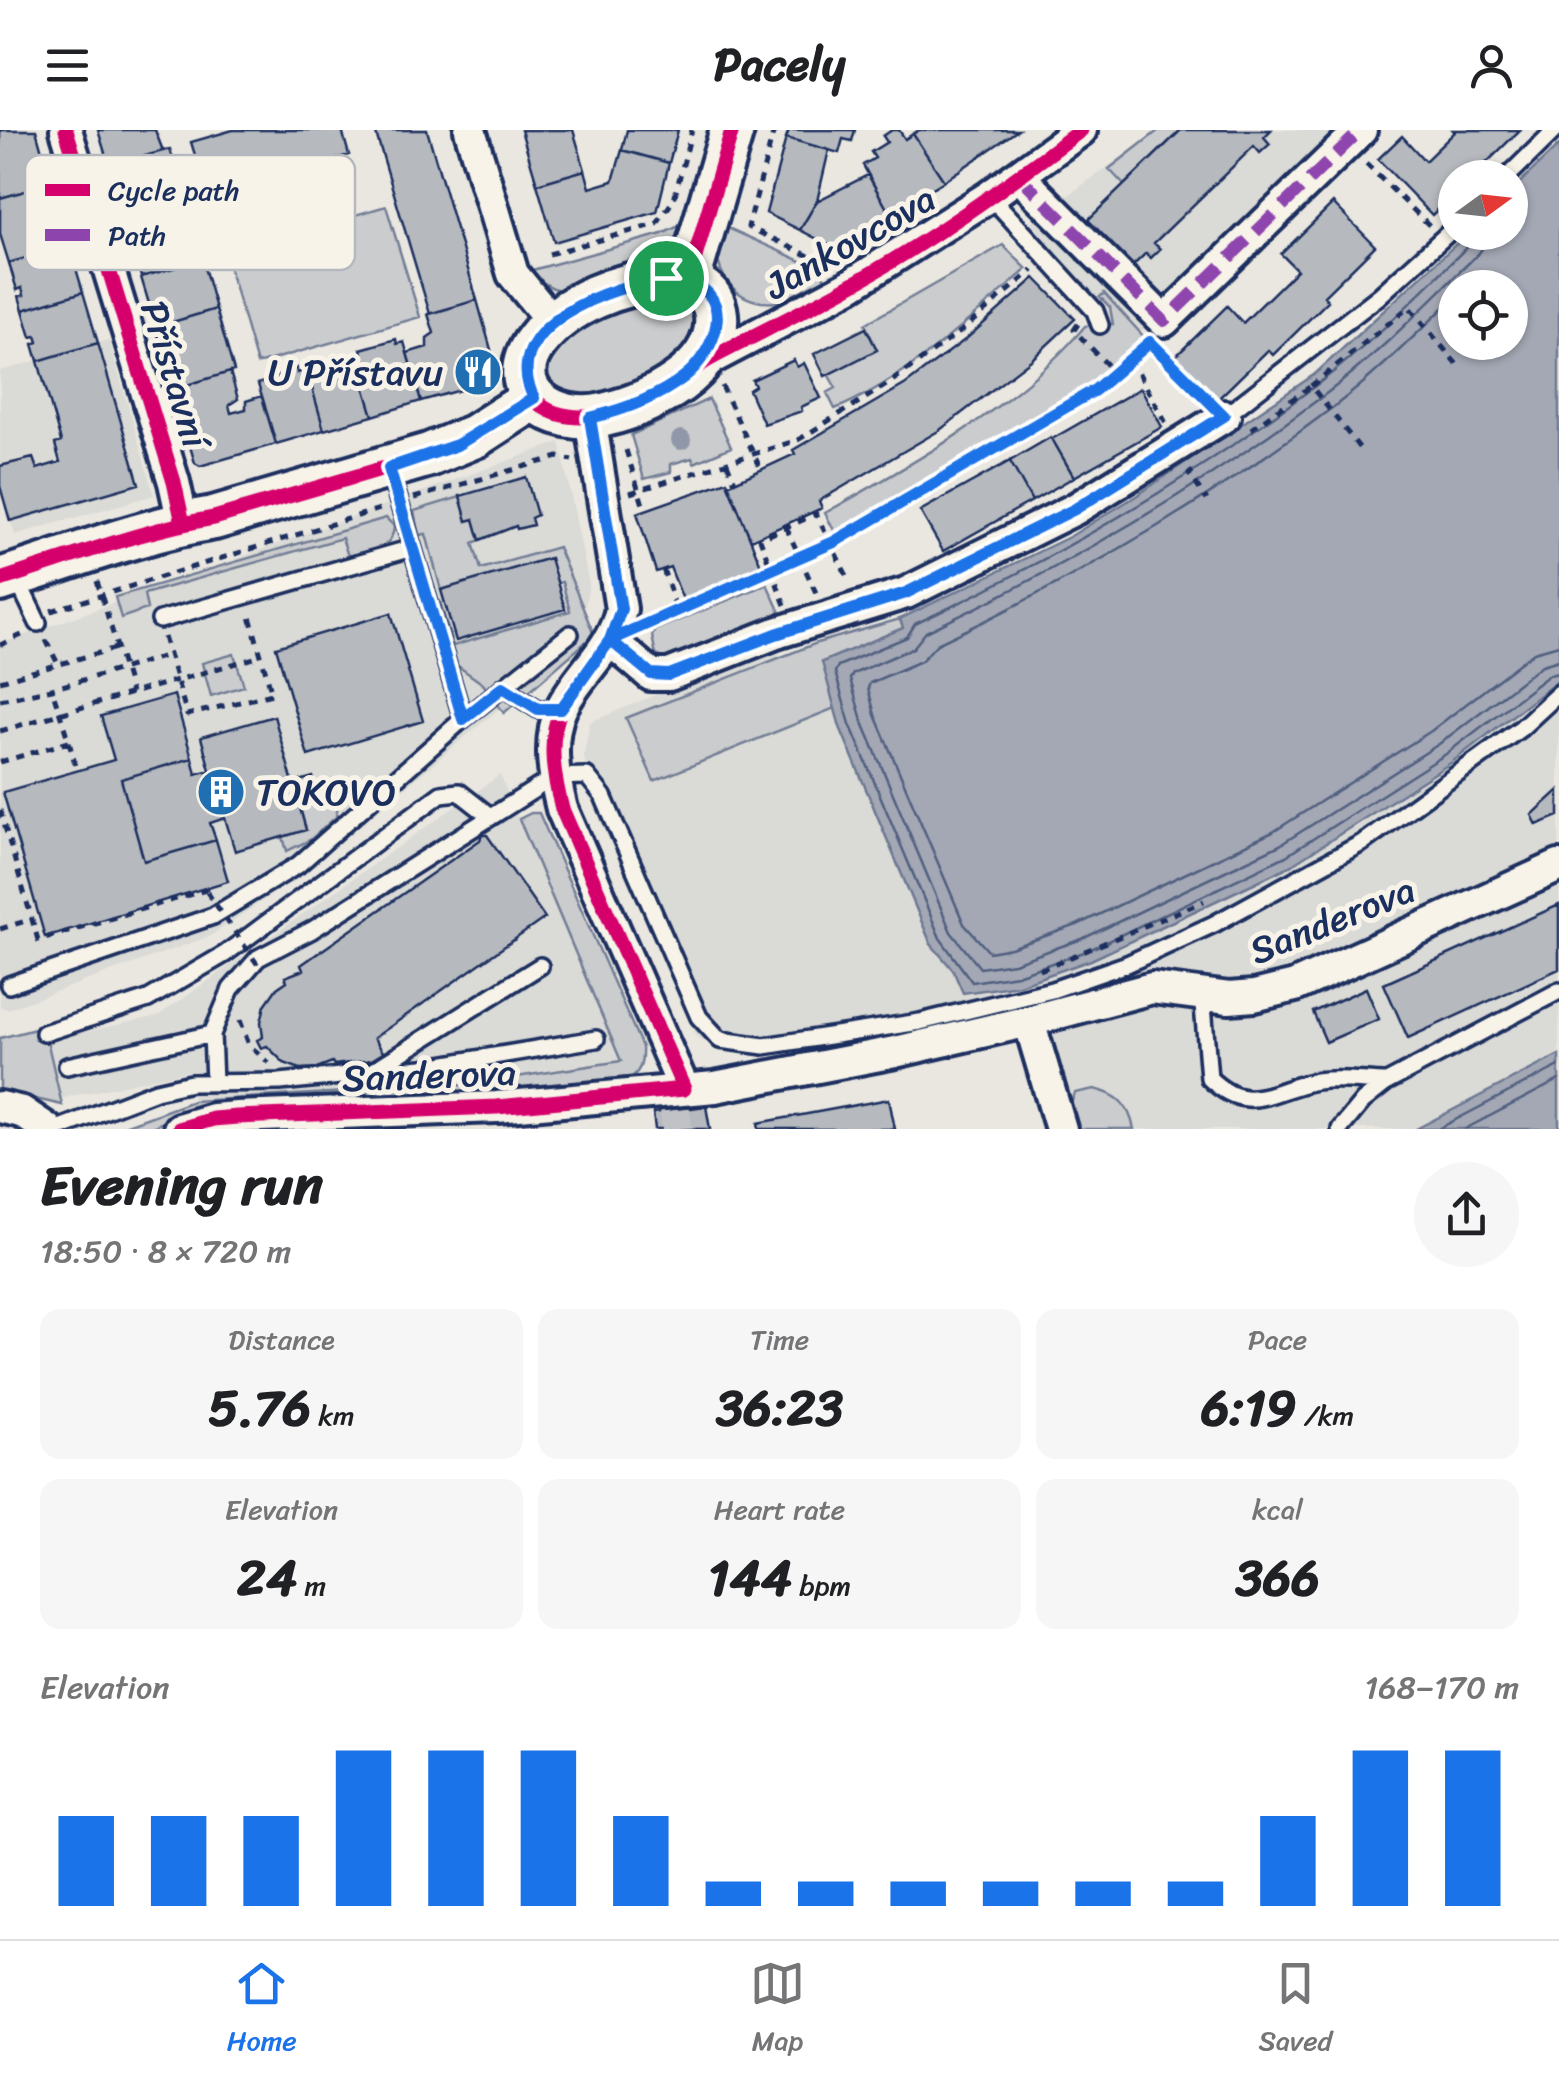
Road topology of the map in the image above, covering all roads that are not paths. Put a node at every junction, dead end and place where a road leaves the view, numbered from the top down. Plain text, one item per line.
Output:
1 (66, 130) edge
2 (470, 130) edge
3 (732, 130) edge
4 (1081, 130) edge
5 (1555, 130) edge
6 (1354, 137) edge
7 (74, 155) edge
8 (1524, 160) edge
9 (1019, 176) junction
10 (990, 196) junction
11 (1438, 242) edge
12 (109, 270) edge
13 (702, 297) junction
14 (785, 319) junction
15 (553, 324) junction
16 (1100, 325) dead end
17 (709, 376) junction
18 (534, 398) junction
19 (590, 418) junction
20 (1237, 423) joint
21 (389, 468) junction
22 (184, 523) junction
23 (412, 548) junction
24 (8, 577) edge
25 (160, 620) road end
26 (38, 623) road end
27 (570, 634) dead end
28 (610, 640) junction
29 (503, 687) junction
30 (1559, 693) edge
31 (561, 709) junction
32 (463, 719) junction
33 (554, 777) junction
34 (491, 816) junction
35 (1559, 866) edge
36 (540, 966) dead end
37 (9, 985) dead end
38 (1559, 991) edge
39 (1202, 993) junction
40 (1030, 1022) junction
41 (44, 1033) dead end
42 (212, 1034) junction
43 (596, 1039) dead end
44 (67, 1066) dead end
45 (369, 1073) junction
46 (214, 1082) junction
47 (1387, 1082) junction
48 (677, 1097) junction
49 (0, 1107) edge
50 (314, 1121) edge
51 (47, 1129) edge
52 (57, 1129) edge
53 (179, 1129) edge
54 (1061, 1129) edge
55 (1340, 1129) edge

1 - 7 street, Přístavní
2 - 15 street
3 - 13 main road
4 - 9 street, Jankovcova
5 - 8 lane
6 - 9 street
9 - 10 street, Jankovcova
10 - 14 street, Jankovcova
10 - 16 lane
11 - 20 lane
12 - 22 street, Přístavní
13 - 14 street, Jankovcova
13 - 15 main road, Jankovcova
13 - 17 main road
14 - 17 street, Jankovcova
15 - 18 main road, Jankovcova
17 - 19 main road, Jankovcova
18 - 19 main road
18 - 21 main road
19 - 28 street
20 - 28 street
21 - 22 main road
21 - 23 lane
22 - 24 main road
23 - 25 lane
23 - 32 lane
24 - 26 lane
27 - 29 lane
28 - 31 street
29 - 31 lane
29 - 32 lane
30 - 33 lane
31 - 33 street
32 - 37 lane
33 - 34 lane
33 - 48 street
34 - 41 lane
34 - 42 lane
35 - 39 street, Sanderova
36 - 45 lane
38 - 47 lane
39 - 40 street, Sanderova
39 - 47 lane
40 - 48 street, Sanderova
40 - 54 street
42 - 44 lane
42 - 46 lane
43 - 45 lane
45 - 46 lane
46 - 52 lane
47 - 55 lane
48 - 50 street, Sanderova
49 - 51 street
50 - 53 street, Sanderova

